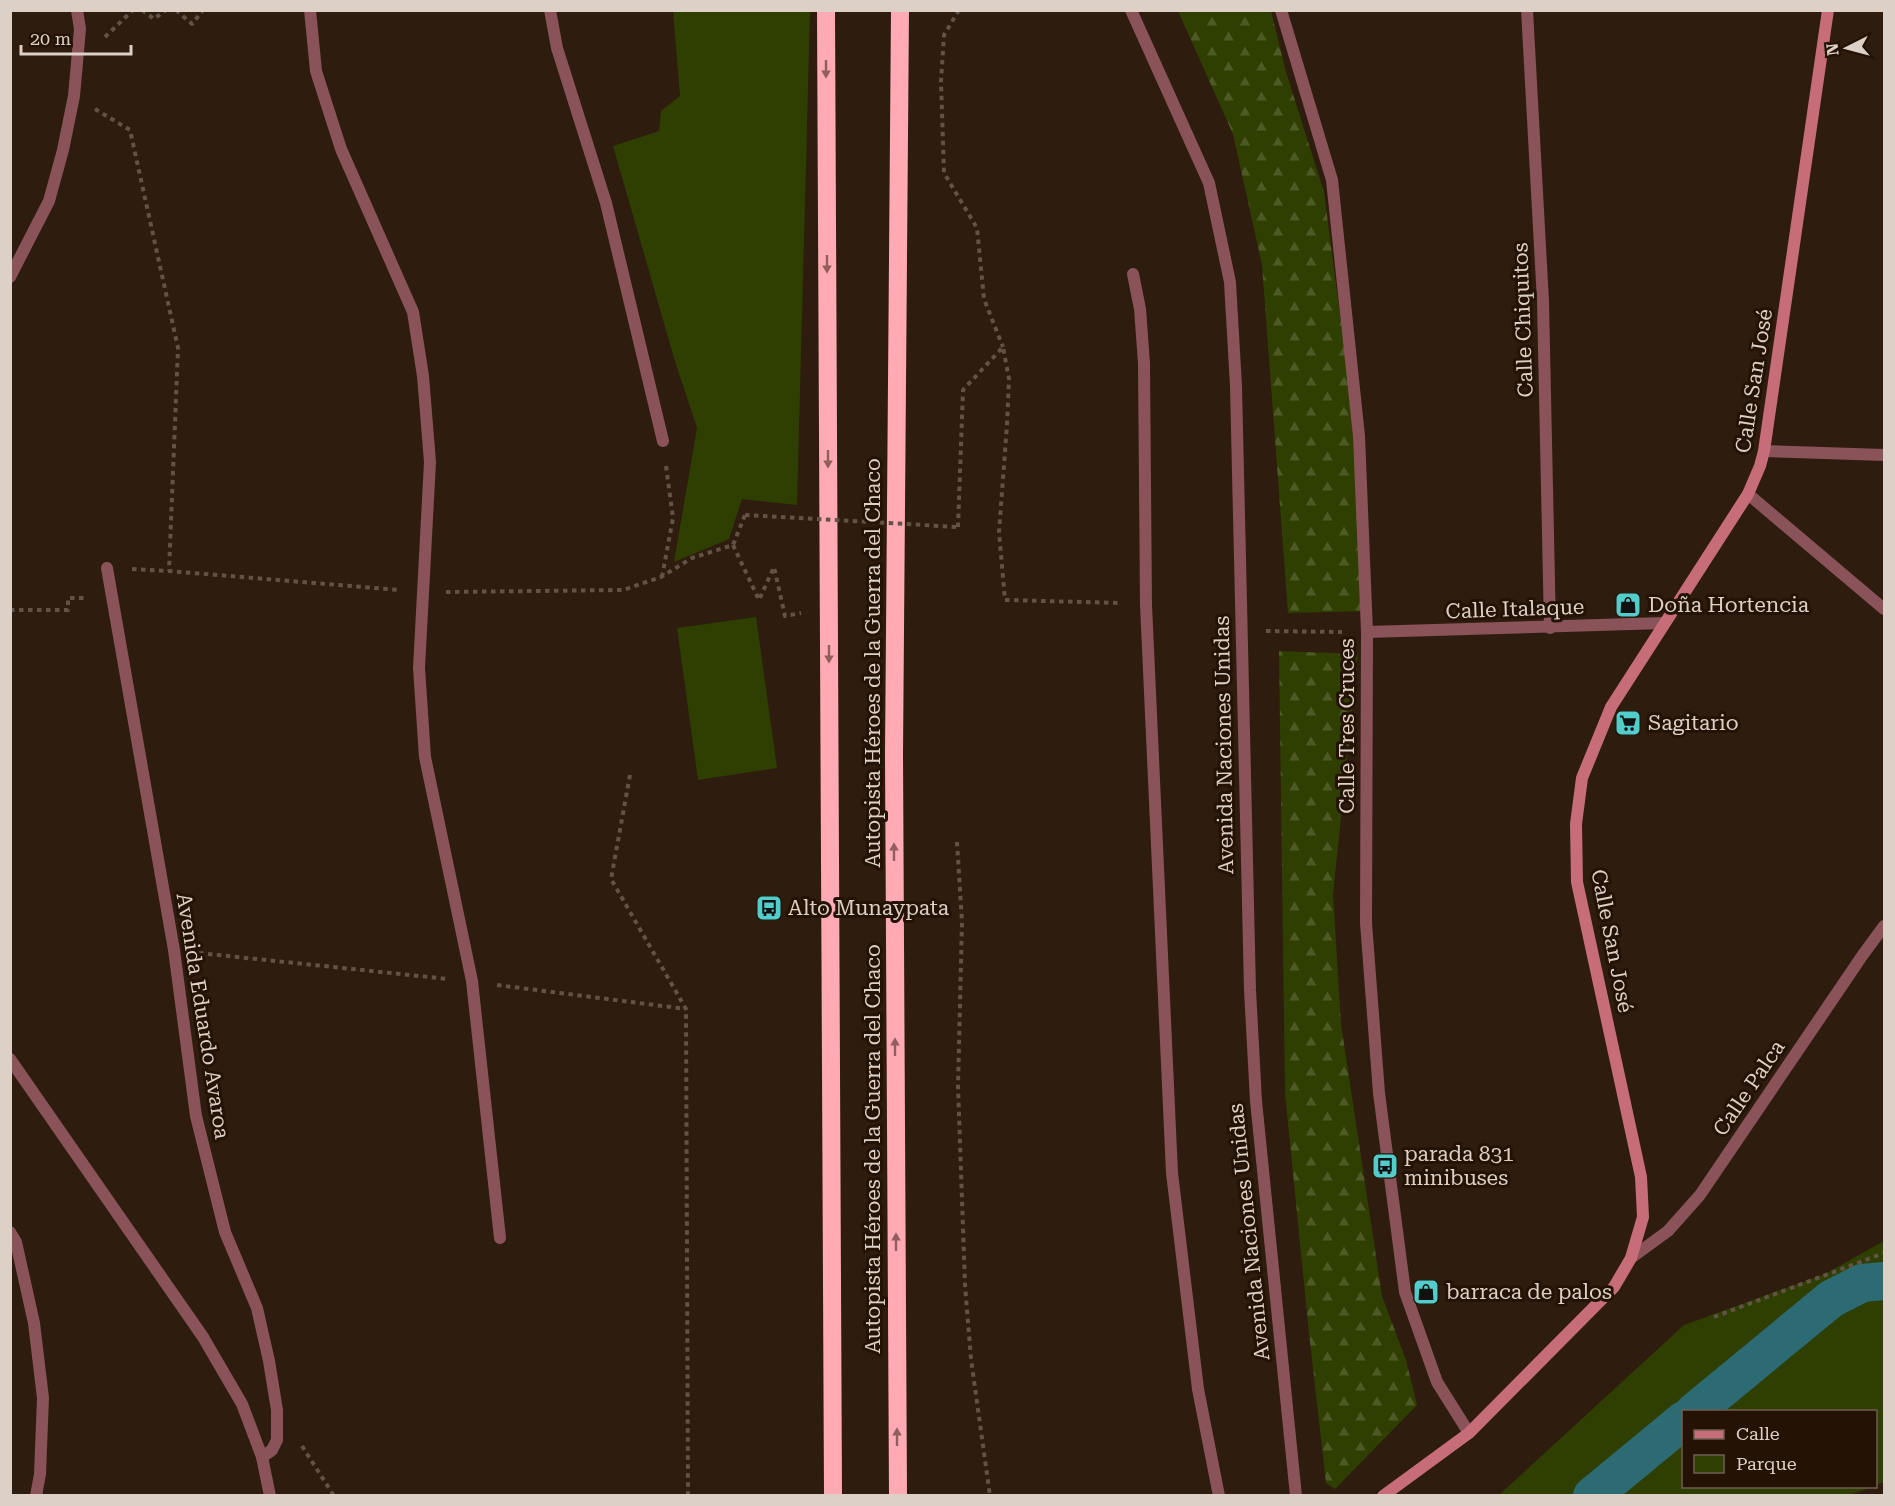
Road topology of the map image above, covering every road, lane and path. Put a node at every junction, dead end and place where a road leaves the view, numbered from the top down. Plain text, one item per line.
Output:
1 (77, 10) edge
2 (133, 10) edge
3 (141, 10) edge
4 (166, 10) edge
5 (177, 10) edge
6 (203, 10) edge
7 (310, 10) edge
8 (550, 10) edge
9 (826, 10) edge
10 (900, 10) edge
11 (959, 10) edge
12 (1131, 10) edge
13 (1281, 10) edge
14 (1527, 10) edge
15 (1828, 10) edge
16 (80, 29) junction
17 (74, 96) junction
18 (1133, 274) dead end
19 (10, 277) edge
20 (1003, 347) junction
21 (663, 441) joint
22 (1764, 452) junction
23 (1884, 455) edge
24 (1748, 494) junction
25 (733, 545) junction
26 (107, 568) joint
27 (169, 571) junction
28 (662, 577) junction
29 (110, 583) junction
30 (423, 592) junction
31 (1125, 603) dead end
32 (1884, 609) edge
33 (10, 610) edge
34 (804, 612) dead end
35 (1664, 623) junction
36 (1550, 628) junction
37 (1241, 631) junction
38 (1367, 632) junction
39 (630, 775) dead end
40 (957, 842) dead end
41 (1884, 926) edge
42 (174, 950) junction
43 (472, 981) junction
44 (686, 1009) junction
45 (10, 1059) edge
46 (10, 1232) edge
47 (500, 1238) dead end
48 (1884, 1253) edge
49 (1630, 1258) junction
50 (1714, 1317) dead end
51 (277, 1410) junction
52 (1469, 1433) junction
53 (262, 1456) junction
54 (36, 1496) edge
55 (270, 1496) edge
56 (334, 1496) edge
57 (688, 1496) edge
58 (833, 1496) edge
59 (898, 1496) edge
60 (990, 1496) edge
61 (1219, 1496) edge
62 (1296, 1496) edge
63 (1383, 1496) edge

1 - 16 street
2 - 16 path
3 - 4 path
5 - 6 path
7 - 30 street
8 - 21 street
9 -> 58 highway, Autopista Héroes de la Guerra del Chaco
59 -> 10 highway, Autopista Héroes de la Guerra del Chaco
11 - 20 path
12 - 37 street, Avenida Naciones Unidas
13 - 38 street, Calle Tres Cruces
14 - 36 street, Calle Chiquitos
15 - 22 street, Calle San José
16 - 17 street
17 - 19 street
17 - 27 path
18 - 61 street
20 - 25 path, bridge
20 - 31 path
21 - 28 path
22 - 23 street
22 - 24 street, Calle San José
24 - 32 street
24 - 35 street, Calle San José
25 - 28 path
25 - 34 path
26 - 27 path
26 - 29 street, Avenida Eduardo Avaroa
27 - 30 path
28 - 30 path
29 - 33 path
29 - 42 street, Avenida Eduardo Avaroa
30 - 43 street
35 - 36 street, Calle Italaque
35 - 49 street, Calle San José
36 - 38 street, Calle Italaque
37 - 38 path
37 - 62 street, Avenida Naciones Unidas
38 - 52 street, Calle Tres Cruces
39 - 44 path
40 - 60 path
41 - 49 street, Calle Palca
42 - 43 path
42 - 51 street, Avenida Eduardo Avaroa
43 - 44 path
43 - 47 street
44 - 57 path
45 - 53 street
46 - 54 street
48 - 50 path
49 - 52 street, Calle San José
51 - 53 street, Avenida Eduardo Avaroa
51 - 56 path
52 - 63 street, Calle San José
53 - 55 street

